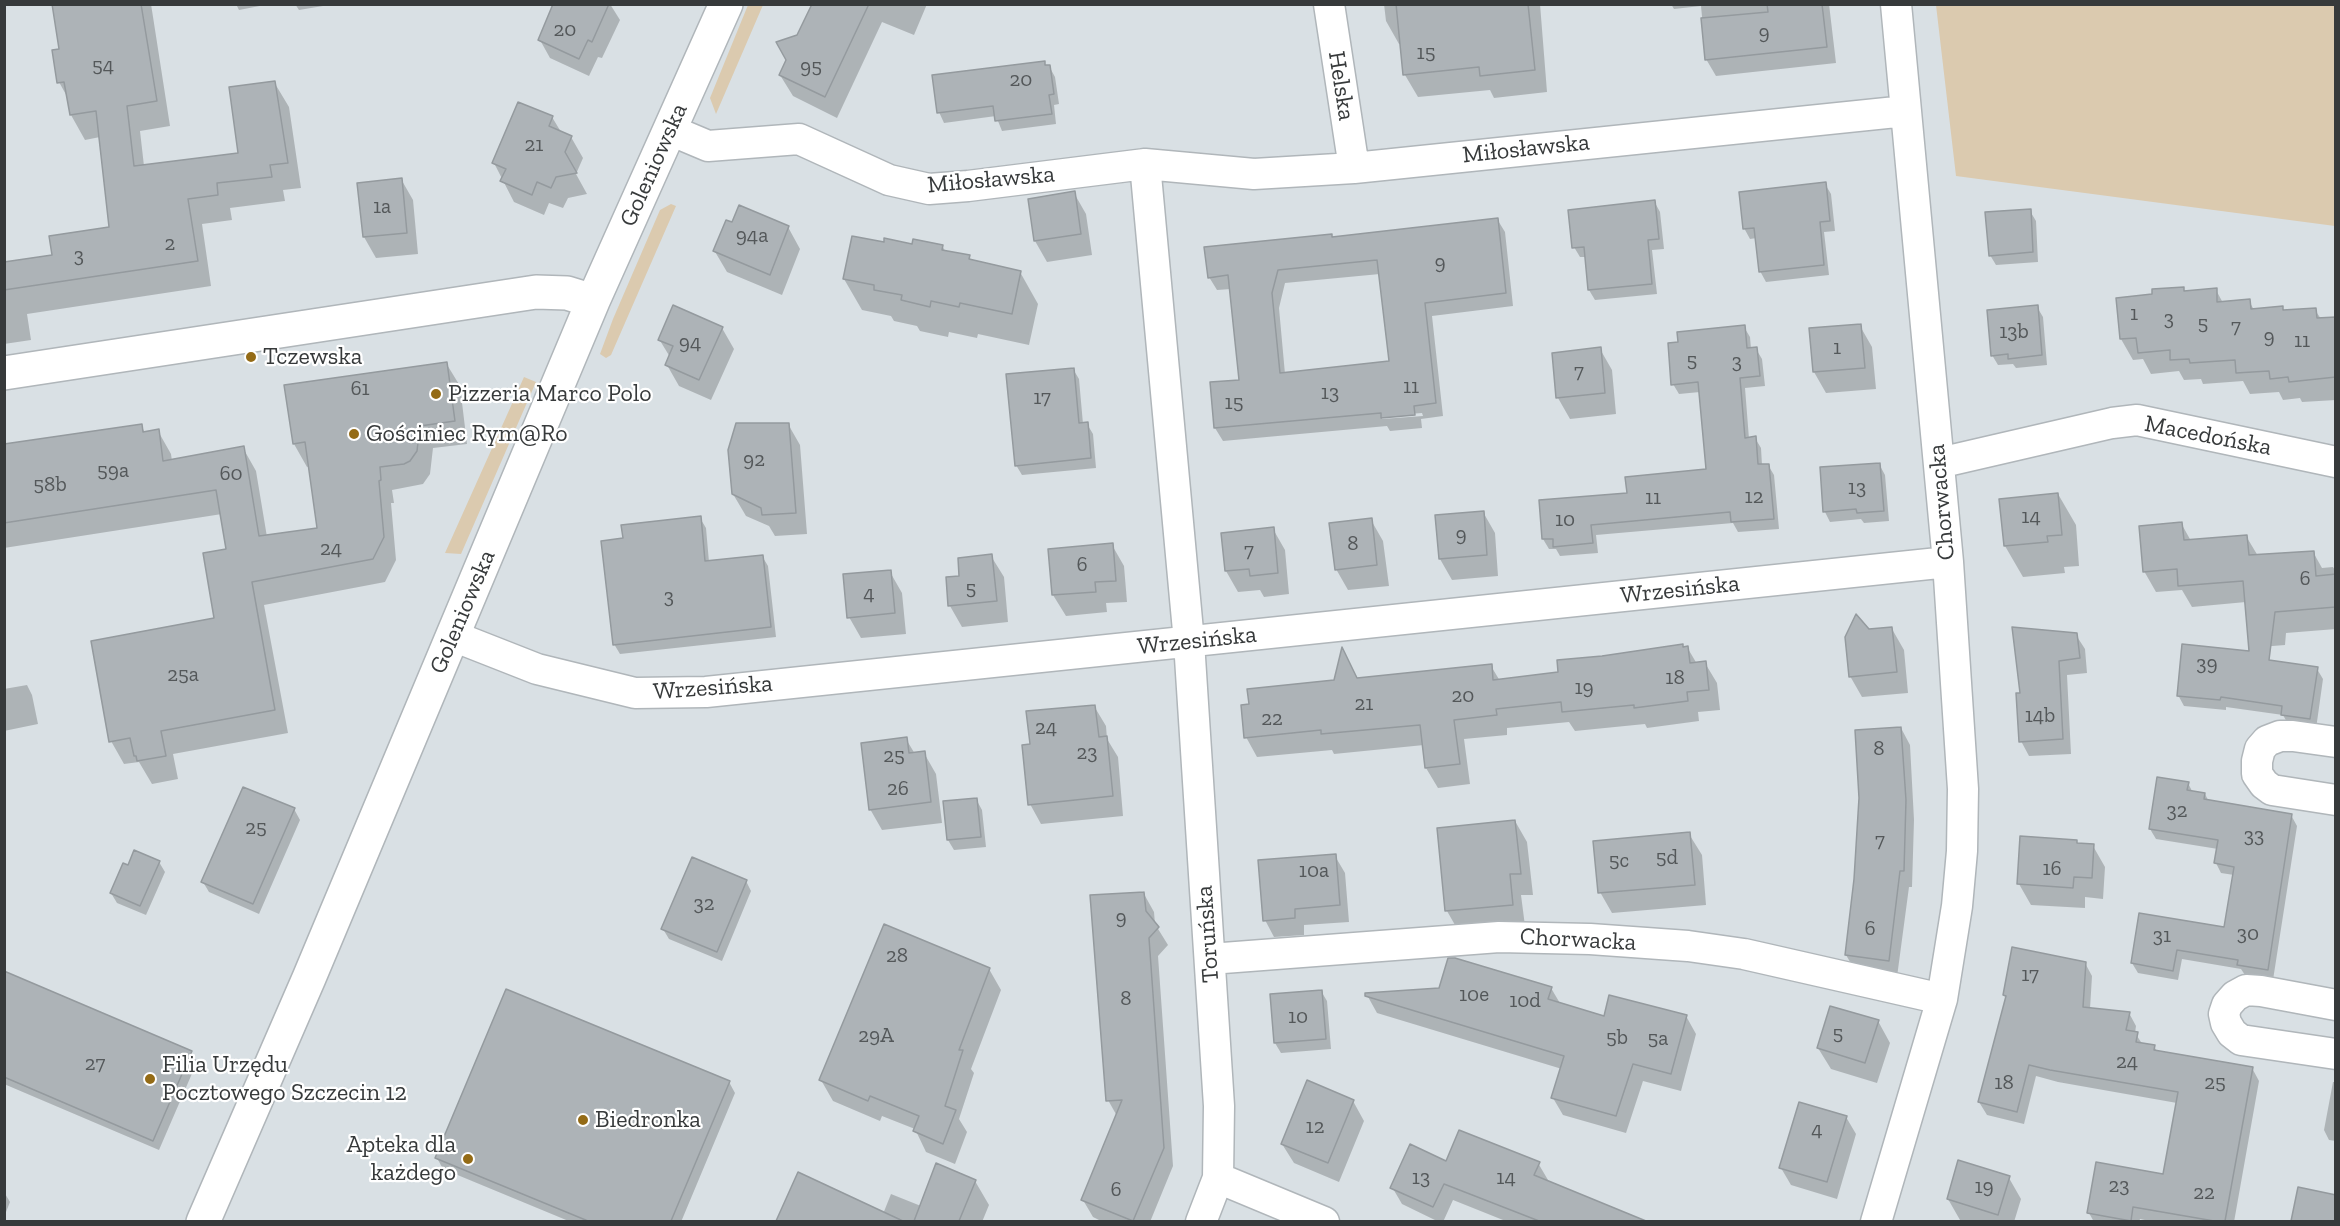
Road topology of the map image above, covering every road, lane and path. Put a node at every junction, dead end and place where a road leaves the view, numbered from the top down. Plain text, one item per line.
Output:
1 (726, 4) edge
2 (1329, 4) edge
3 (1896, 4) edge
4 (1906, 111) junction
5 (670, 130) junction
6 (1145, 164) junction
7 (1354, 168) junction
8 (593, 301) junction
9 (4, 373) edge
10 (2336, 462) edge
11 (1939, 463) junction
12 (1948, 562) junction
13 (453, 636) junction
14 (1189, 642) junction
15 (2336, 742) edge
16 (2336, 800) edge
17 (1210, 959) junction
18 (1942, 999) junction
19 (2336, 1005) edge
20 (2336, 1054) edge
21 (1218, 1178) junction
22 (203, 1221) edge
23 (1201, 1221) edge
24 (1324, 1221) edge
25 (1876, 1221) edge

1 - 5 street, Goleniowska
2 - 7 street, Helska
3 - 4 street, Chorwacka
4 - 7 street, Miłosławska
4 - 11 street, Chorwacka
5 - 6 street, Miłosławska
5 - 8 street, Goleniowska
6 - 7 street, Miłosławska
6 - 14 street
8 - 9 street
8 - 13 street, Goleniowska
10 - 11 street, Macedońska
11 - 12 street, Chorwacka
12 - 14 street, Wrzesińska
12 - 18 street, Chorwacka
13 - 14 street, Wrzesińska
13 - 22 street, Goleniowska
14 - 17 street, Toruńska
15 - 16 street
17 - 18 street, Chorwacka
17 - 21 street, Toruńska
18 - 25 street, Chorwacka
19 - 20 street
21 - 23 street, Toruńska
21 - 24 street

